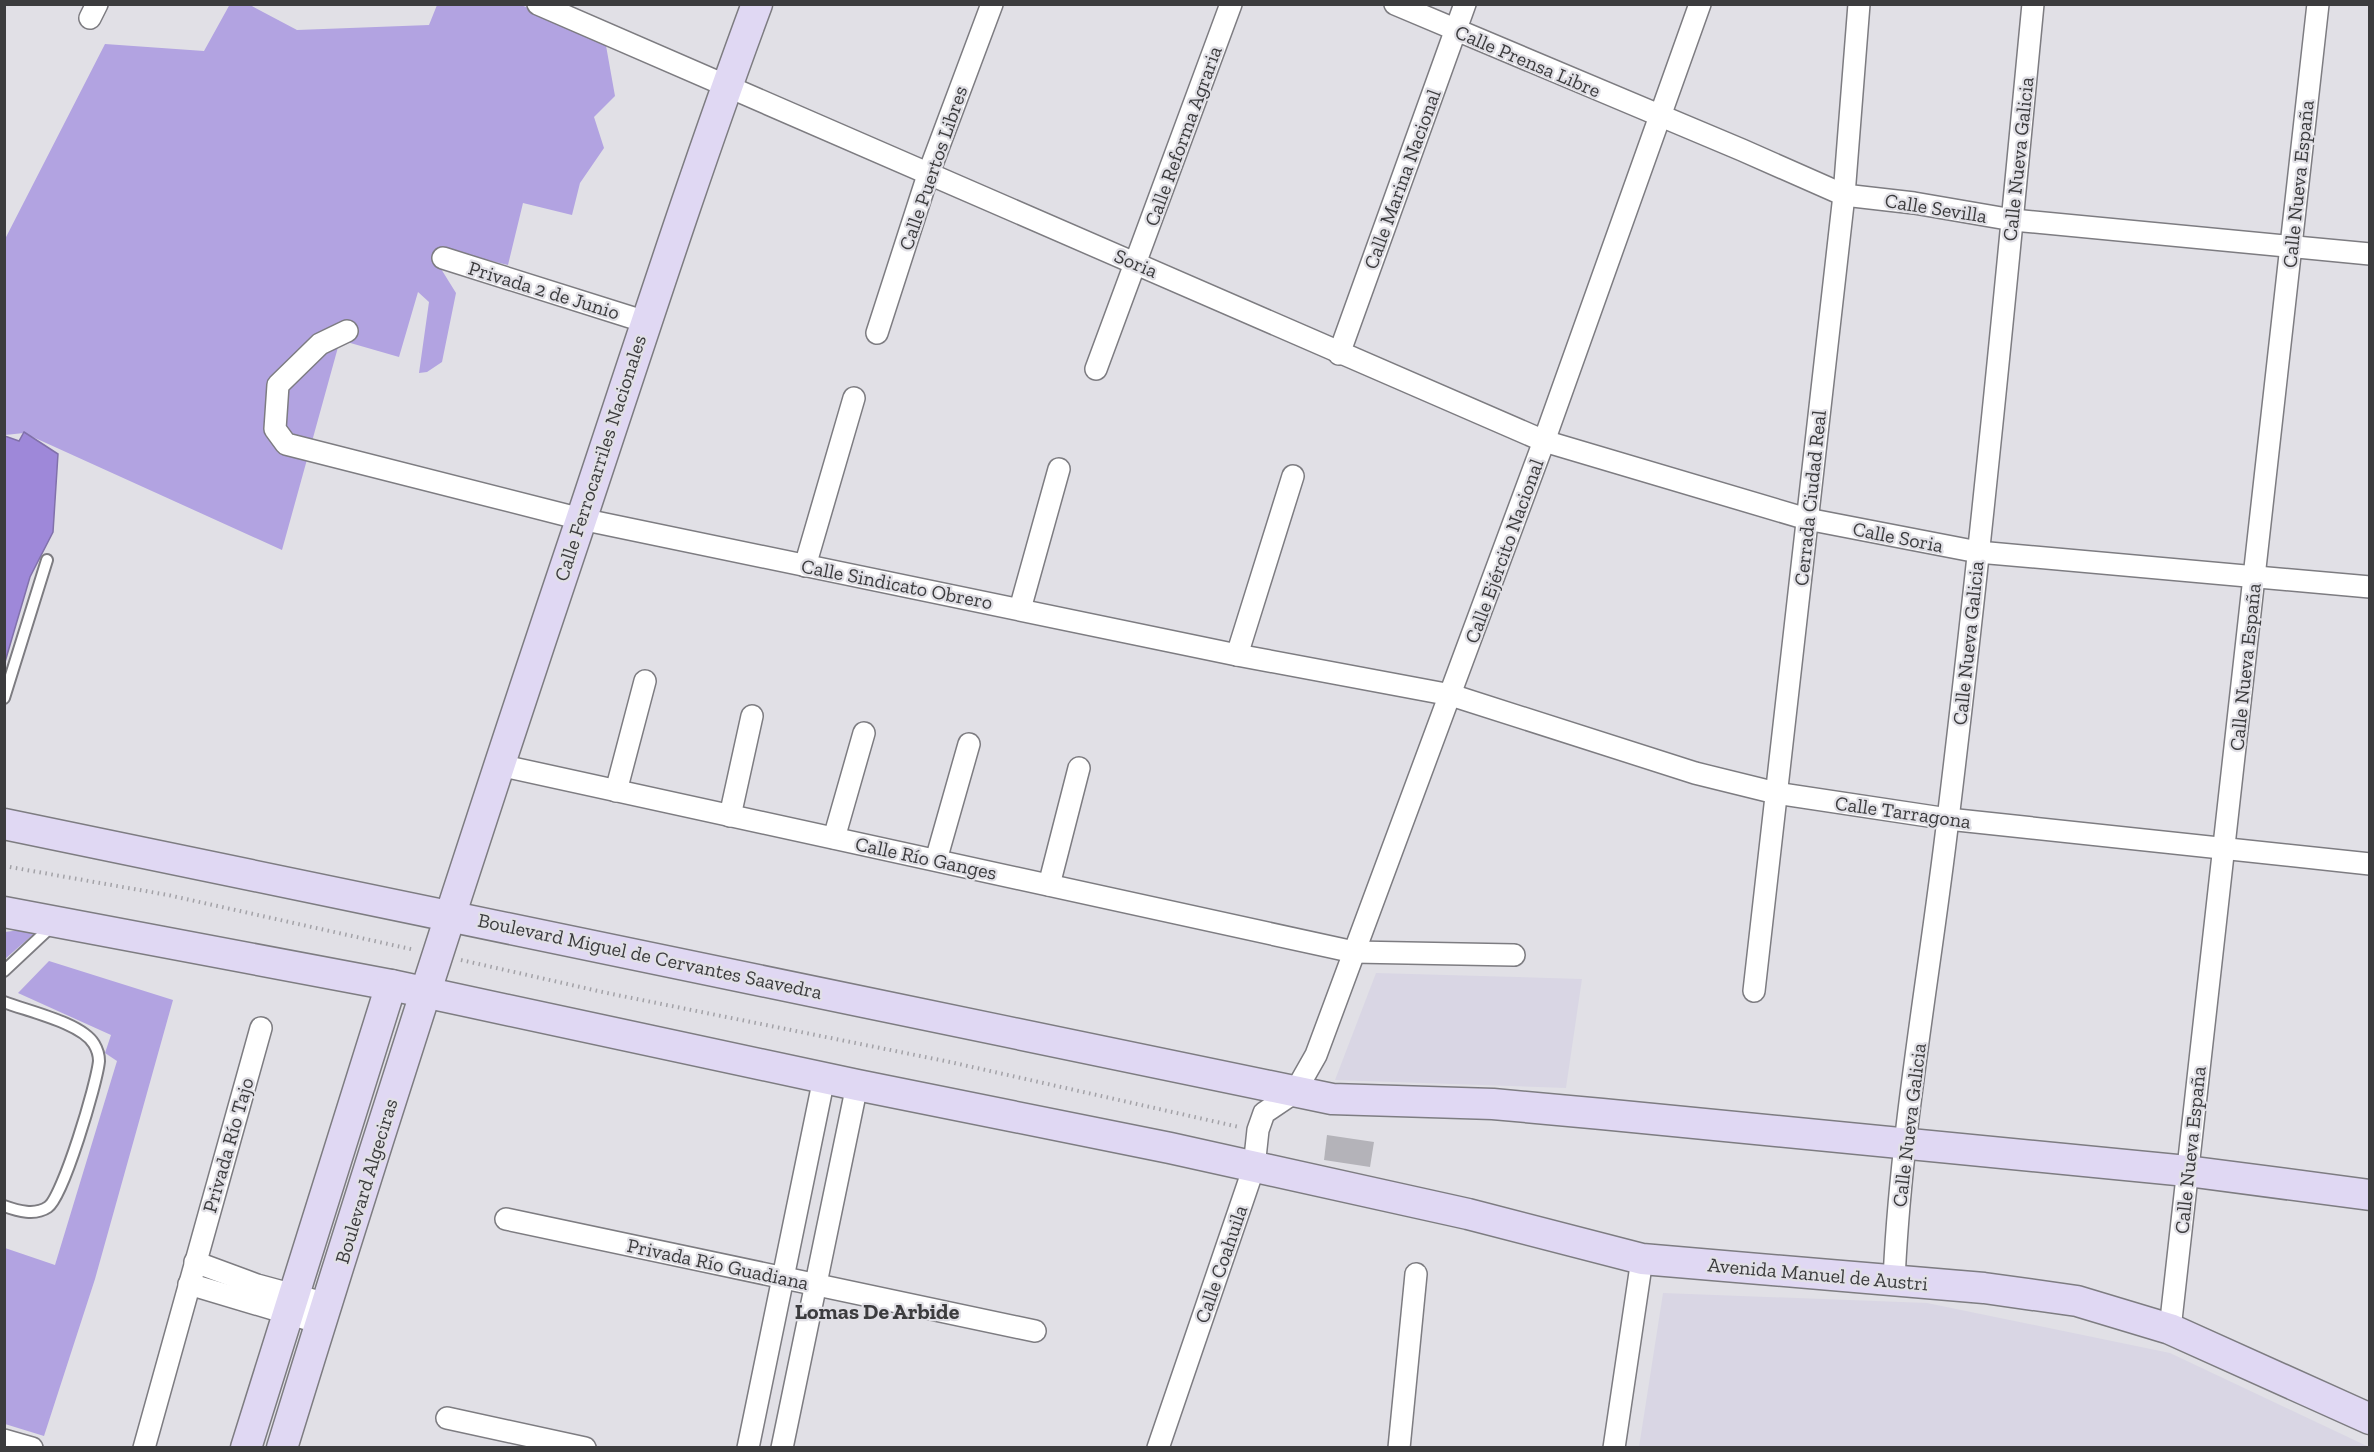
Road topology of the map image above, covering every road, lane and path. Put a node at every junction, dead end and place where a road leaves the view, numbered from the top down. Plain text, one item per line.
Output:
1 (538, 4) edge
2 (757, 4) edge
3 (992, 4) edge
4 (1232, 4) edge
5 (1395, 4) edge
6 (1465, 4) edge
7 (1700, 4) edge
8 (1859, 4) edge
9 (2033, 4) edge
10 (2318, 4) edge
11 (1456, 31) junction
12 (727, 86) junction
13 (1662, 117) junction
14 (928, 175) junction
15 (1844, 195) junction
16 (2013, 220) junction
17 (2291, 248) junction
18 (2370, 254) edge
19 (443, 258) dead end
20 (1136, 262) junction
21 (646, 322) junction
22 (347, 331) dead end
23 (877, 333) dead end
24 (1339, 354) junction
25 (1096, 369) dead end
26 (854, 398) dead end
27 (1544, 441) junction
28 (1059, 469) dead end
29 (1293, 476) dead end
30 (581, 519) junction
31 (1807, 519) junction
32 (1978, 552) junction
33 (47, 560) dead end
34 (805, 566) junction
35 (2255, 579) junction
36 (2370, 587) edge
37 (1020, 609) junction
38 (1237, 655) junction
39 (645, 681) dead end
40 (1450, 695) junction
41 (4, 698) edge
42 (752, 716) dead end
43 (864, 733) dead end
44 (969, 744) dead end
45 (498, 765) junction
46 (1079, 768) dead end
47 (616, 791) junction
48 (1776, 793) junction
49 (730, 816) junction
50 (1948, 819) junction
51 (4, 824) edge
52 (834, 838) junction
53 (2224, 849) junction
54 (936, 861) junction
55 (2370, 864) edge
56 (4, 866) edge
57 (1049, 885) junction
58 (4, 912) edge
59 (450, 914) junction
60 (57, 920) junction
61 (1354, 952) junction
62 (437, 954) junction
63 (1514, 955) dead end
64 (4, 971) edge
65 (391, 985) junction
66 (1754, 991) dead end
67 (424, 993) junction
68 (4, 1002) edge
69 (261, 1028) dead end
70 (824, 1078) junction
71 (856, 1085) junction
72 (1295, 1092) junction
73 (1258, 1130) junction
74 (1905, 1142) junction
75 (1254, 1167) junction
76 (2187, 1171) junction
77 (2370, 1195) edge
78 (4, 1206) edge
79 (506, 1219) dead end
80 (1642, 1259) junction
81 (195, 1262) junction
82 (1416, 1274) dead end
83 (783, 1277) junction
84 (1893, 1280) junction
85 (189, 1284) junction
86 (815, 1285) junction
87 (290, 1305) junction
88 (324, 1313) junction
89 (2170, 1329) junction
90 (1035, 1331) dead end
91 (447, 1418) dead end
92 (2370, 1419) edge
93 (4, 1440) edge
94 (32, 1448) edge
95 (144, 1448) edge
96 (246, 1448) edge
97 (282, 1448) edge
98 (585, 1448) edge
99 (748, 1448) edge
100 (782, 1448) edge
101 (1158, 1448) edge
102 (1399, 1448) edge
103 (1614, 1448) edge

1 - 12 street, Soria
2 - 12 main road, Calle Ferrocarriles Nacionales
3 - 14 street, Calle Puertos Libres
4 - 20 street, Calle Reforma Agraria
5 - 11 street, Calle Prensa Libre
6 - 11 street, Calle Marina Nacional
7 - 13 street, Calle Ejército Nacional
8 - 15 street, Cerrada Ciudad Real
9 - 16 street, Calle Nueva Galicia
10 - 17 street, Calle Nueva España
11 - 13 street, Calle Prensa Libre
11 - 24 street, Calle Marina Nacional
12 - 14 street, Soria
12 - 21 main road, Calle Ferrocarriles Nacionales
13 - 15 street, Calle Sevilla
13 - 27 street, Calle Ejército Nacional
14 - 20 street, Soria
14 - 23 street, Calle Puertos Libres
15 - 16 street, Calle Sevilla
15 - 31 street, Cerrada Ciudad Real
16 - 17 street, Calle Sevilla
16 - 32 street, Calle Nueva Galicia
17 - 18 street, Calle Sevilla
17 - 35 street, Calle Nueva España
19 - 21 street, Privada 2 de Junio
20 - 24 street, Soria
20 - 25 street, Calle Reforma Agraria
21 - 30 main road, Calle Ferrocarriles Nacionales
22 - 30 street, Calle Sindicato Obrero
24 - 27 street, Soria
26 - 34 street
27 - 31 street, Calle Soria
27 - 40 street, Calle Ejército Nacional
28 - 37 street
29 - 38 street
30 - 34 street, Calle Sindicato Obrero
30 - 45 main road, Calle Ferrocarriles Nacionales
31 - 32 street, Calle Soria
31 - 48 street, Cerrada Ciudad Real
32 - 35 street, Calle Soria
32 - 50 street, Calle Nueva Galicia
33 - 41 lane
34 - 37 street, Calle Sindicato Obrero
35 - 36 street, Calle Soria
35 - 53 street, Calle Nueva España
37 - 38 street, Calle Sindicato Obrero
38 - 40 street, Calle Sindicato Obrero
39 - 47 street
40 - 48 street, Calle Tarragona
40 - 61 street, Calle Ejército Nacional
42 - 49 street
43 - 52 street
44 - 54 street
45 - 47 street, Calle Río Ganges
45 - 59 main road, Calle Ferrocarriles Nacionales
46 - 57 street
47 - 49 street, Calle Río Ganges
48 - 50 street, Calle Tarragona
48 - 66 street, Cerrada Ciudad Real
49 - 52 street, Calle Río Ganges
50 - 53 street, Calle Tarragona
50 - 74 street, Calle Nueva Galicia
51 - 59 main road, Boulevard Miguel de Cervantes Saavedra
52 - 54 street, Calle Río Ganges
53 - 55 street, Calle Tarragona
53 - 76 street, Calle Nueva España
54 - 57 street, Calle Río Ganges
56 - 62 path
57 - 61 street, Calle Río Ganges
58 - 60 main road
59 - 62 main road, Boulevard Algeciras
59 - 72 main road, Boulevard Miguel de Cervantes Saavedra
60 - 64 lane
60 - 65 main road
61 - 63 street, Calle Río Ganges
61 - 72 street, Calle Ejército Nacional
62 - 67 main road, Boulevard Algeciras
62 - 73 path
65 - 67 main road
65 - 87 main road, Boulevard Algeciras
67 - 70 main road
67 - 88 main road, Boulevard Algeciras
68 - 78 lane
69 - 81 street, Privada Río Tajo
70 - 71 main road
70 - 83 street
71 - 75 main road
71 - 86 street
72 - 73 street, Calle Coahuila
72 - 74 main road, Boulevard Miguel de Cervantes Saavedra
73 - 75 street, Calle Coahuila
74 - 76 main road, Boulevard Miguel de Cervantes Saavedra
74 - 84 street, Calle Nueva Galicia
75 - 80 main road, Avenida Manuel de Austri
75 - 101 street, Calle Coahuila
76 - 77 main road, Boulevard Miguel de Cervantes Saavedra
76 - 89 street, Calle Nueva España
79 - 83 street, Privada Río Guadiana
80 - 84 main road, Avenida Manuel de Austri
80 - 103 street
81 - 85 street, Privada Río Tajo
81 - 87 street
82 - 102 street
83 - 86 street, Privada Río Guadiana
83 - 99 street
84 - 89 main road, Avenida Manuel de Austri
85 - 87 street
85 - 95 street, Privada Río Tajo
86 - 90 street, Privada Río Guadiana
86 - 100 street
87 - 88 street
87 - 96 main road, Boulevard Algeciras
88 - 97 main road, Boulevard Algeciras
89 - 92 main road, Avenida Manuel de Austri
91 - 98 street
93 - 94 street

